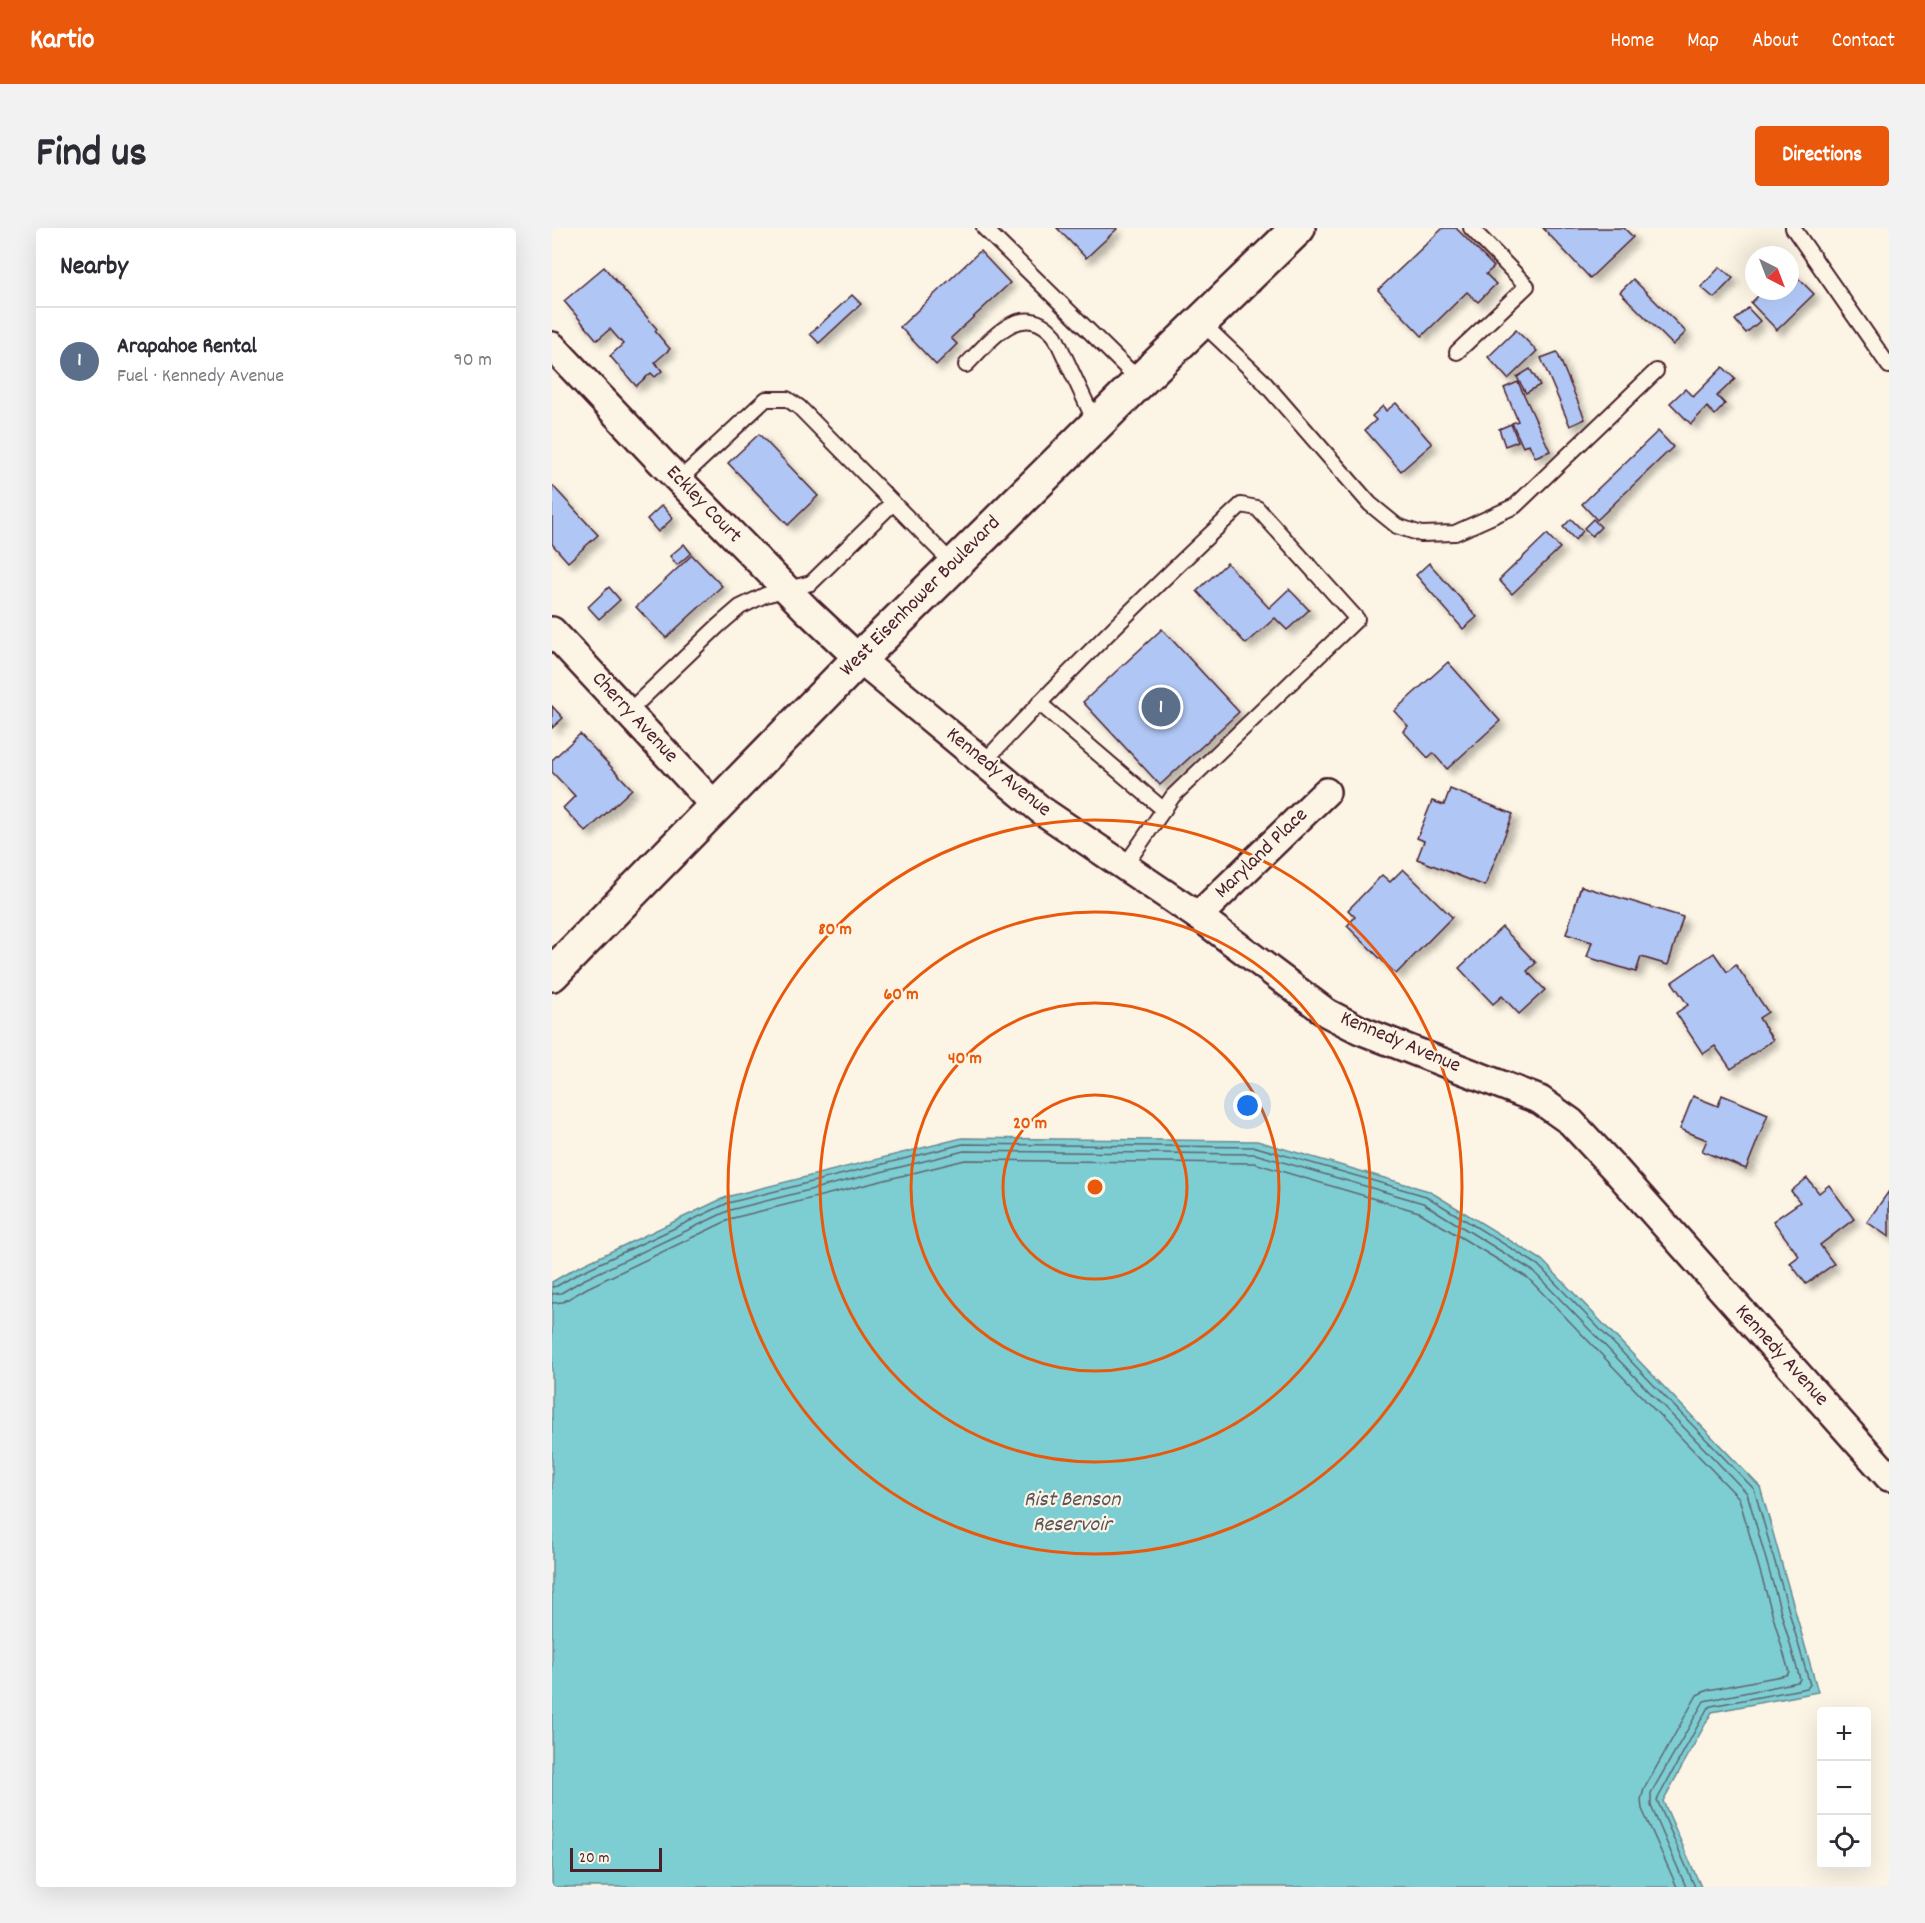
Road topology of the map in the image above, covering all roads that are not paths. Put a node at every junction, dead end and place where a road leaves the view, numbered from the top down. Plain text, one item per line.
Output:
1 (984, 228) edge
2 (1298, 228) edge
3 (1471, 228) edge
4 (1793, 228) edge
5 (1201, 321) junction
6 (552, 346) edge
7 (1457, 352) dead end
8 (966, 365) dead end
9 (1889, 366) edge
10 (1656, 371) dead end
11 (1140, 381) junction
12 (1096, 424) junction
13 (679, 480) junction
14 (893, 503) junction
15 (954, 565) junction
16 (787, 589) junction
17 (552, 631) edge
18 (859, 658) junction
19 (1039, 703) junction
20 (628, 712) junction
21 (984, 762) junction
22 (1326, 792) dead end
23 (715, 806) junction
24 (1164, 810) junction
25 (1124, 867) junction
26 (1198, 916) junction
27 (552, 974) edge
28 (1889, 1478) edge

1 - 11 lane
2 - 5 highway, West Eisenhower Boulevard
3 - 7 lane
4 - 9 lane
5 - 10 lane
5 - 11 highway, West Eisenhower Boulevard
6 - 13 street, Eckley Court
8 - 12 lane
11 - 12 highway, West Eisenhower Boulevard
12 - 15 highway, West Eisenhower Boulevard
13 - 14 lane
13 - 16 street, Eckley Court
14 - 15 lane
14 - 16 lane
15 - 18 highway, West Eisenhower Boulevard
16 - 18 street, Eckley Court
16 - 20 lane
17 - 20 street, Cherry Avenue
18 - 21 street, Kennedy Avenue
18 - 23 highway, West Eisenhower Boulevard
19 - 21 lane
19 - 24 lane
19 - 24 lane
20 - 23 street, Cherry Avenue
21 - 25 street, Kennedy Avenue
22 - 26 street, Maryland Place
23 - 27 highway, West Eisenhower Boulevard
24 - 25 lane
25 - 26 street, Kennedy Avenue
26 - 28 street, Kennedy Avenue

